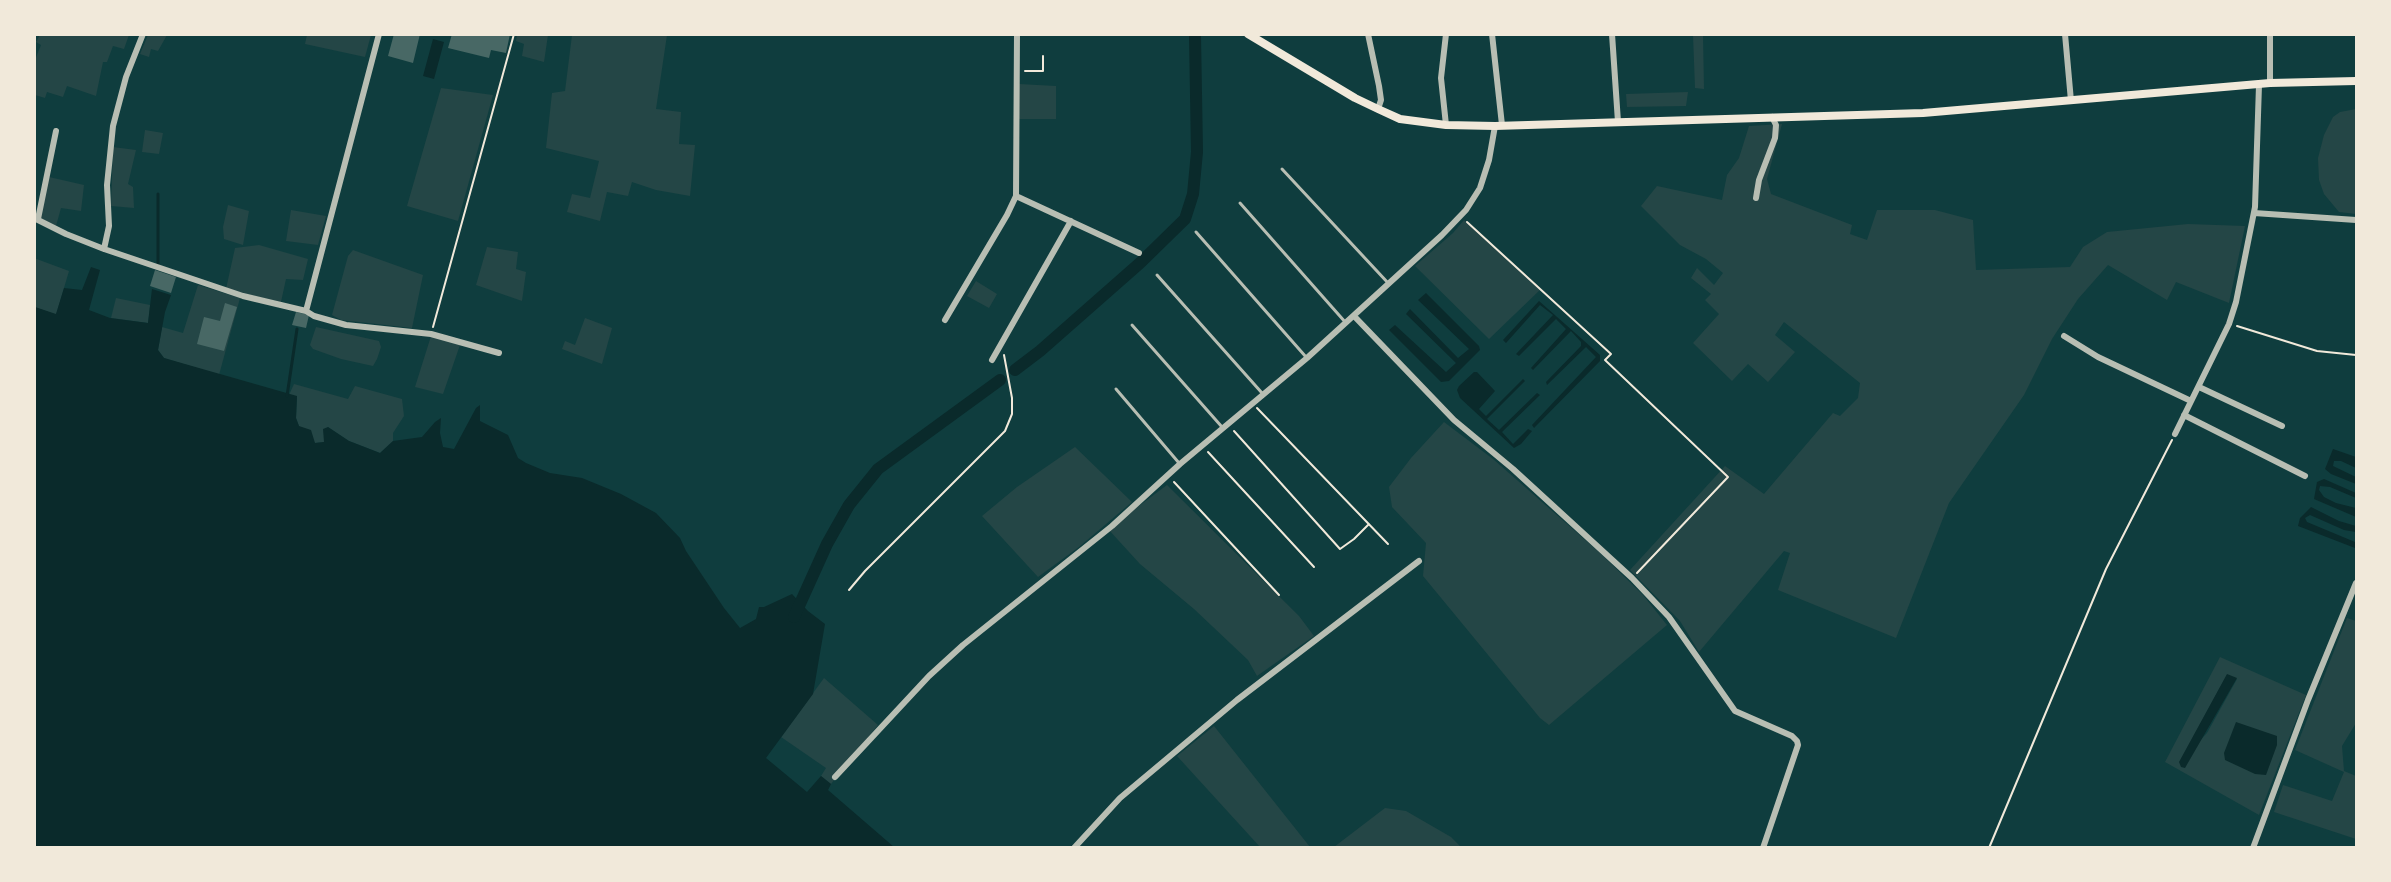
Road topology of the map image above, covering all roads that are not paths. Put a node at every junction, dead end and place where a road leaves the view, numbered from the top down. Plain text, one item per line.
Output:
1 (143, 34) edge
2 (379, 34) edge
3 (1017, 34) edge
4 (1248, 34) edge
5 (1368, 34) edge
6 (1446, 34) edge
7 (1492, 34) edge
8 (1612, 34) edge
9 (2065, 34) edge
10 (2270, 34) edge
11 (2356, 81) edge
12 (2270, 83) junction
13 (2259, 85) junction
14 (2071, 101) junction
15 (1378, 109) junction
16 (1772, 117) junction
17 (1618, 122) junction
18 (1446, 125) junction
19 (1498, 125) junction
20 (56, 131) dead end
21 (1282, 169) dead end
22 (1016, 196) junction
23 (1756, 198) dead end
24 (1240, 203) dead end
25 (2254, 213) junction
26 (36, 219) edge
27 (2356, 220) edge
28 (1071, 221) junction
29 (1196, 232) dead end
30 (104, 249) junction
31 (1139, 253) dead end
32 (1157, 274) dead end
33 (1389, 284) junction
34 (306, 311) junction
35 (1354, 316) junction
36 (945, 320) dead end
37 (1346, 323) junction
38 (1132, 325) dead end
39 (2064, 336) dead end
40 (499, 353) dead end
41 (1307, 358) junction
42 (992, 360) dead end
43 (2199, 387) junction
44 (1116, 389) dead end
45 (1263, 394) junction
46 (2191, 401) junction
47 (2184, 415) junction
48 (2282, 426) dead end
49 (1225, 427) junction
50 (2175, 434) road end
51 (1180, 464) junction
52 (2306, 476) dead end
53 (1419, 561) dead end
54 (2356, 583) edge
55 (835, 777) dead end
56 (1074, 848) edge
57 (1763, 848) edge
58 (2253, 848) edge

1 - 30 street
2 - 34 street
3 - 22 street
4 - 15 main road
5 - 15 street
6 - 18 street
7 - 19 street
8 - 17 street
9 - 14 street
10 - 12 street
11 - 12 main road
12 - 13 main road
13 - 14 main road
13 - 25 street
14 - 16 main road
15 - 18 main road
16 - 17 main road
16 - 23 street
17 - 19 main road
18 - 19 main road
19 - 33 street
20 - 26 street
21 - 33 lane
22 - 28 street
22 - 36 street
24 - 37 lane
25 - 27 street
25 - 43 street
26 - 30 street
28 - 31 street
28 - 42 street
29 - 41 lane
30 - 34 street
32 - 45 lane
33 - 35 street
34 - 40 street
35 - 37 street
35 - 57 street
37 - 41 street
38 - 49 lane
39 - 46 street
41 - 45 street
43 - 46 street
43 - 48 street
44 - 51 lane
45 - 49 street
46 - 47 street
47 - 50 street
47 - 52 street
49 - 51 street
51 - 55 street
53 - 56 street
54 - 58 street

